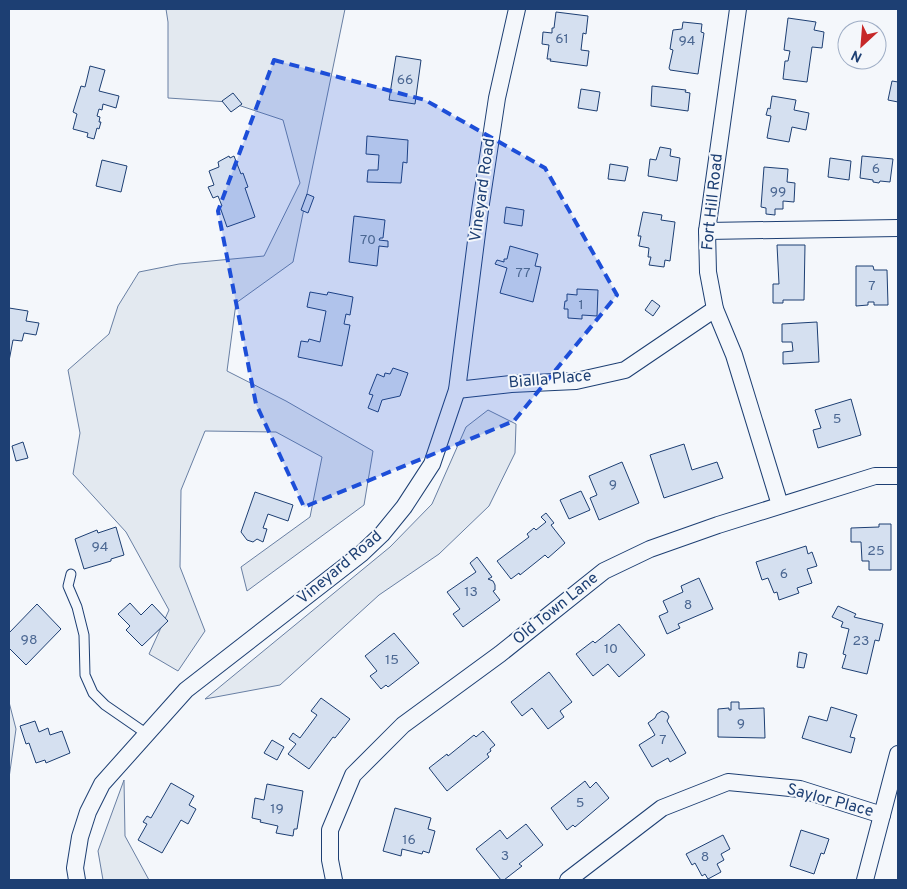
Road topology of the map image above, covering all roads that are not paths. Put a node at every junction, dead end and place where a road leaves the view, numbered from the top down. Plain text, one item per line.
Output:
1 (517, 9) edge
2 (738, 9) edge
3 (898, 228) edge
4 (707, 231) junction
5 (715, 309) junction
6 (457, 390) junction
7 (898, 476) edge
8 (780, 505) junction
9 (71, 574) dead end
10 (147, 734) junction
11 (898, 754) edge
12 (882, 815) junction
13 (77, 880) edge
14 (334, 880) edge
15 (568, 880) edge
16 (865, 880) edge

1 - 6 street, Vineyard Road
2 - 4 street, Fort Hill Road
3 - 4 street
4 - 5 street, Fort Hill Road
5 - 6 street, Bialla Place
5 - 8 street, Fort Hill Road
6 - 10 street, Vineyard Road
7 - 8 street, Old Town Lane
8 - 14 street, Old Town Lane
9 - 10 lane
10 - 13 street, Vineyard Road
11 - 12 street
12 - 15 street, Saylor Place
12 - 16 street

